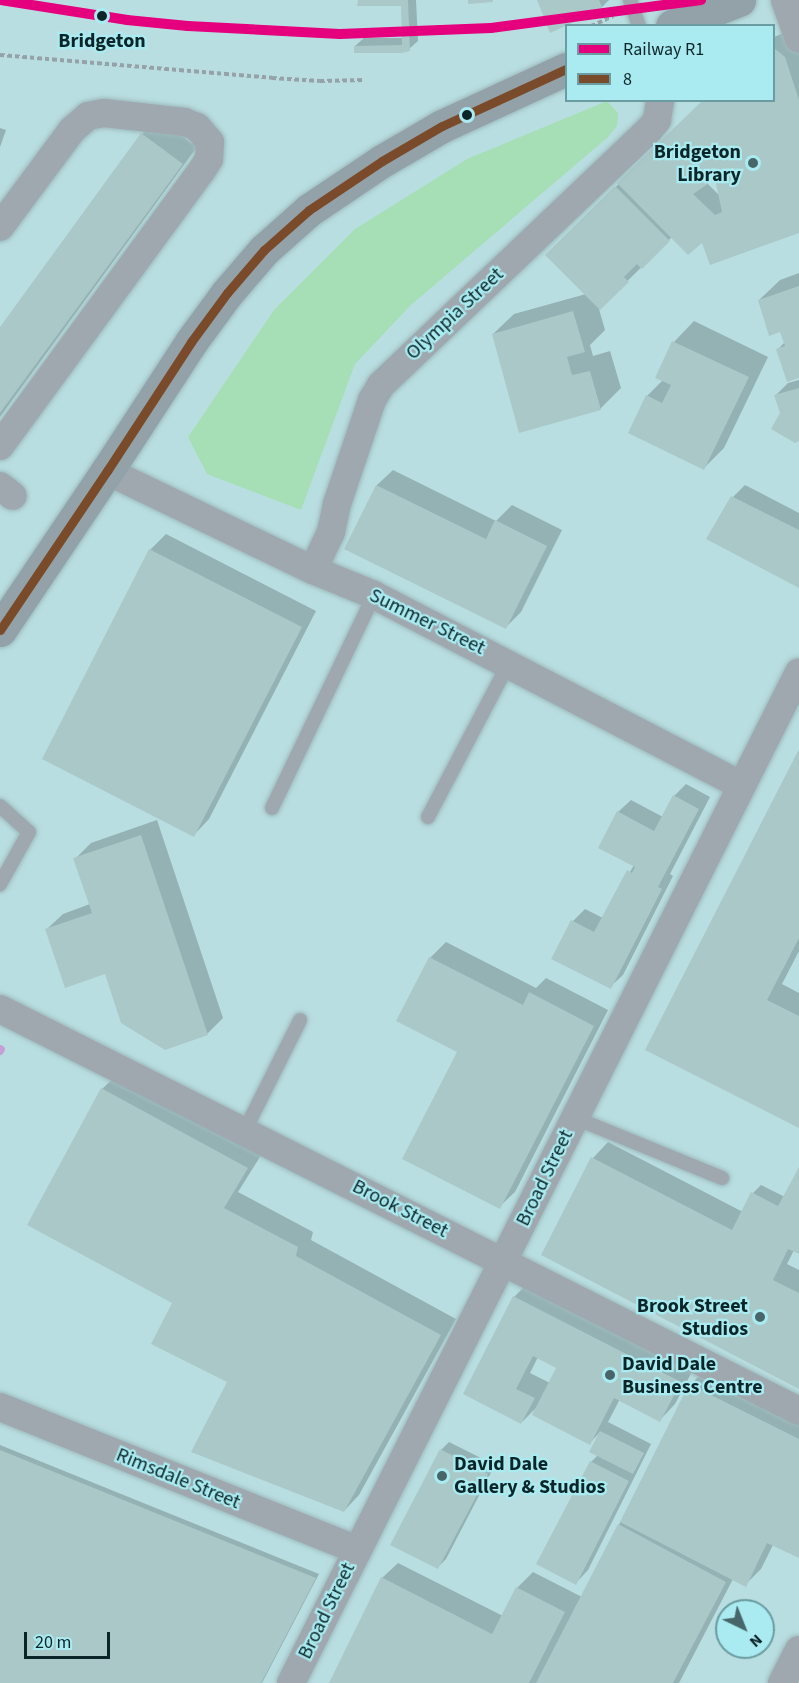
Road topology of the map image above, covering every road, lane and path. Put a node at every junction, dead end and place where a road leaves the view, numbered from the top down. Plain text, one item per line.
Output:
1 (630, 0) edge
2 (739, 0) edge
3 (786, 0) edge
4 (638, 24) edge
5 (677, 24) edge
6 (799, 39) edge
7 (0, 55) edge
8 (565, 70) edge
9 (365, 80) dead end
10 (660, 102) edge
11 (0, 227) edge
12 (0, 447) edge
13 (107, 471) junction
14 (313, 570) junction
15 (374, 595) junction
16 (0, 630) edge
17 (509, 663) junction
18 (799, 672) edge
19 (741, 785) junction
20 (0, 806) edge
21 (272, 808) dead end
22 (428, 817) dead end
23 (0, 884) edge
24 (0, 1009) edge
25 (300, 1020) dead end
26 (575, 1118) junction
27 (245, 1130) junction
28 (722, 1178) dead end
29 (503, 1262) junction
30 (0, 1407) edge
31 (799, 1411) edge
32 (357, 1550) junction
33 (799, 1650) edge
34 (291, 1683) edge
35 (782, 1683) edge

1 - 4 lane
2 - 5 main road
3 - 6 street
7 - 9 path
8 - 13 main road
10 - 14 street, Olympia Street
11 - 12 street
13 - 14 street, Summer Street
13 - 16 main road
14 - 15 street, Summer Street
15 - 17 street, Summer Street
15 - 21 lane
17 - 19 street, Summer Street
17 - 22 lane
18 - 19 street, Broad Street
19 - 26 street, Broad Street
20 - 23 lane
24 - 27 street, Brook Street
25 - 27 lane
26 - 28 lane
26 - 29 street, Broad Street
27 - 29 street, Brook Street
29 - 31 street, Brook Street
29 - 32 street, Broad Street
30 - 32 street, Rimsdale Street
32 - 34 street, Broad Street
33 - 35 street

